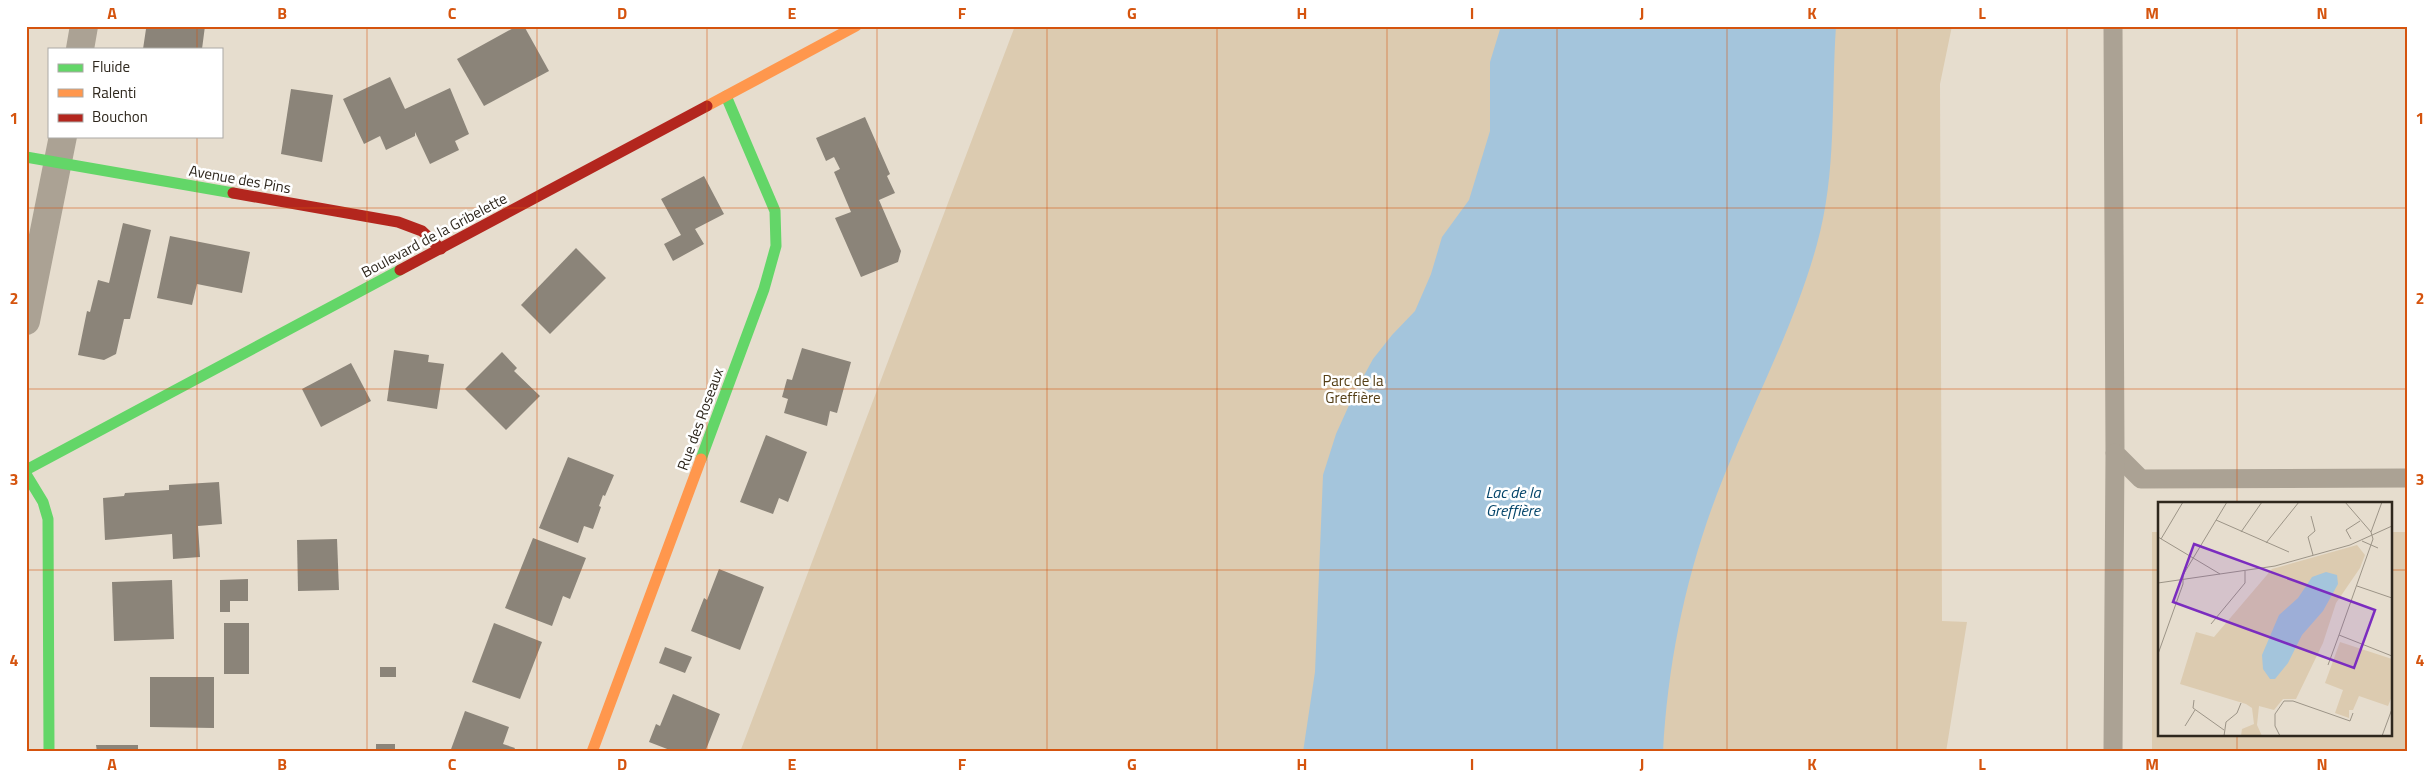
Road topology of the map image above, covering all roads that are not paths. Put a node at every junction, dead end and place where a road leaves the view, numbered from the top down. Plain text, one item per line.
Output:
1 (84, 26) edge
2 (856, 26) edge
3 (2113, 26) edge
4 (80, 48) edge
5 (726, 96) junction
6 (60, 149) edge
7 (26, 156) edge
8 (441, 249) junction
9 (26, 321) edge
10 (2115, 453) junction
11 (26, 470) edge
12 (26, 474) edge
13 (2408, 478) edge
14 (49, 752) edge
15 (592, 752) edge
16 (2113, 752) edge

1 - 4 street
2 - 5 street, Boulevard de la Gribelette
3 - 10 lane
5 - 8 street, Boulevard de la Gribelette
5 - 15 street, Rue des Roseaux
6 - 7 street, Avenue des Pins
6 - 8 street, Avenue des Pins
6 - 9 street
8 - 11 street, Boulevard de la Gribelette
10 - 13 lane
10 - 16 lane
12 - 14 street

